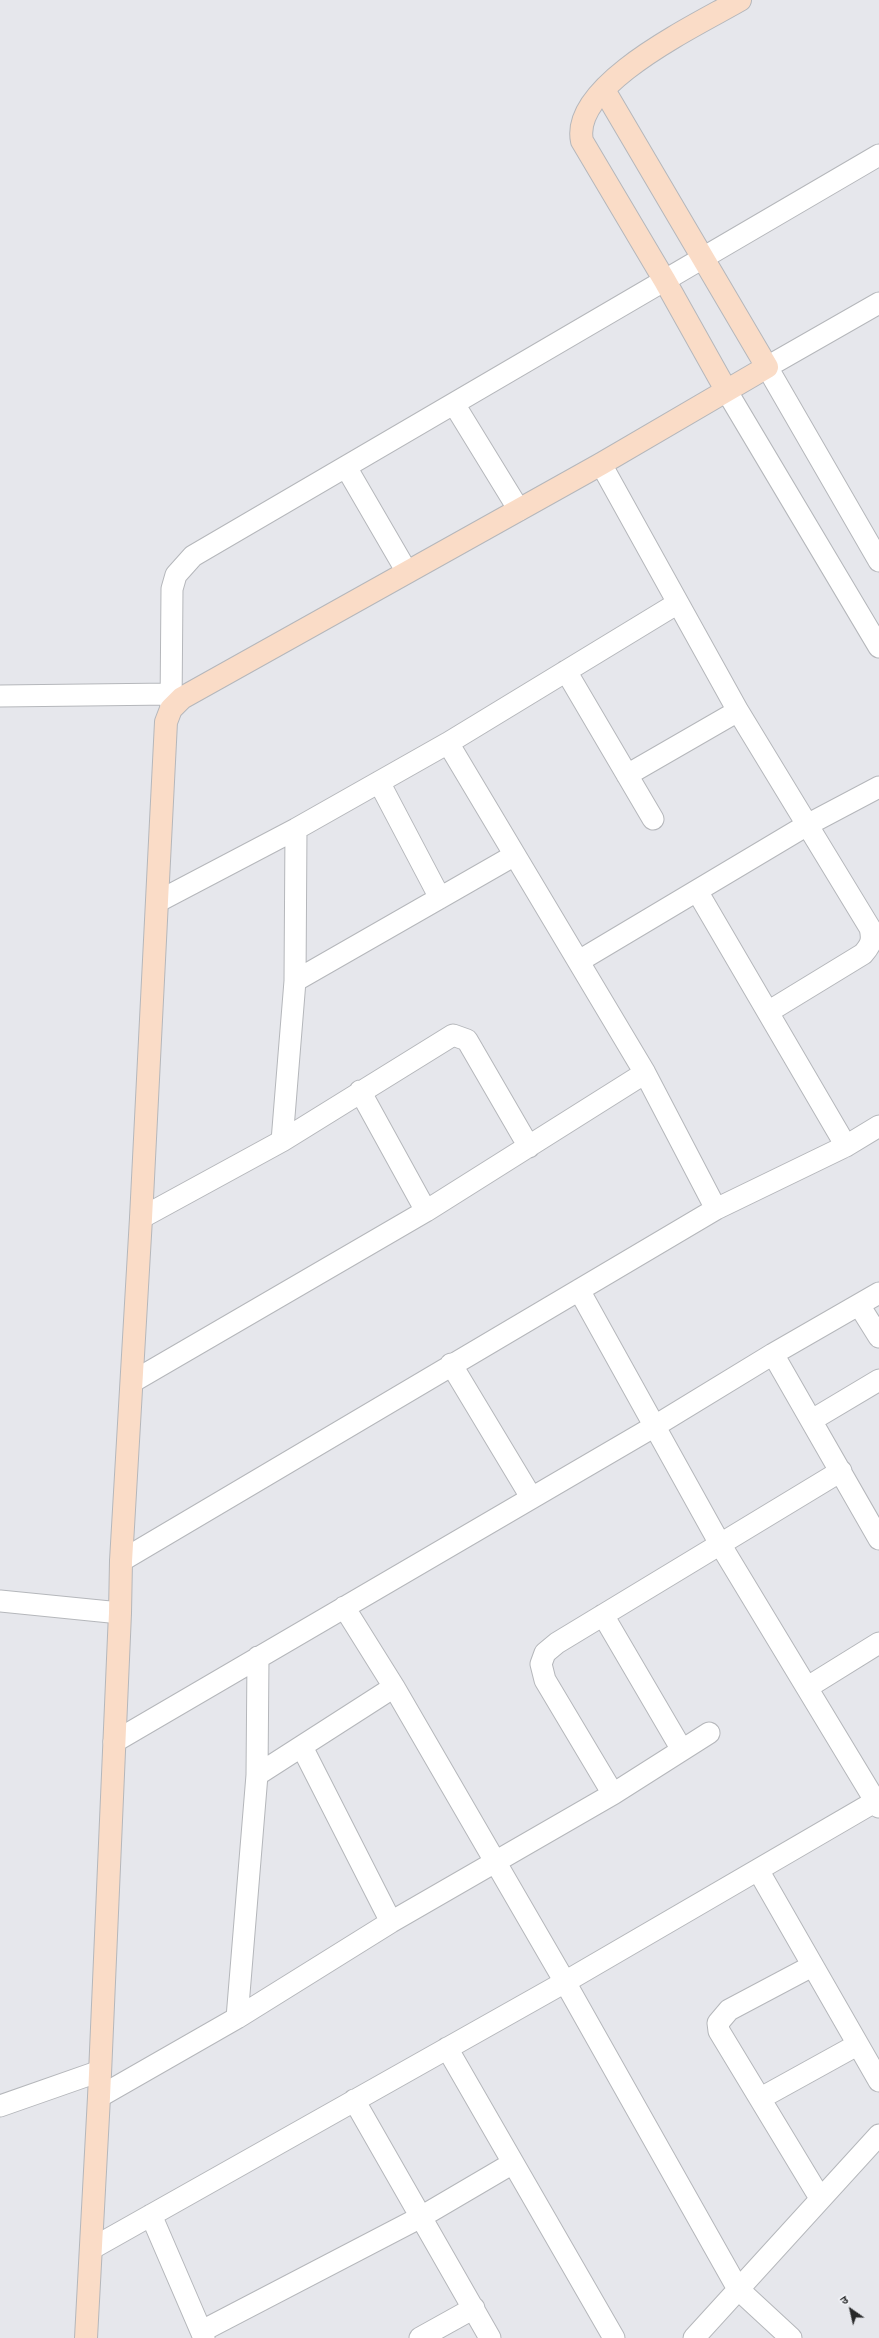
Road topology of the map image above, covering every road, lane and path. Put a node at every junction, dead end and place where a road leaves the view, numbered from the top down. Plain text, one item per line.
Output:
1 (740, 0) edge
2 (604, 90) junction
3 (879, 155) edge
4 (702, 258) junction
5 (665, 281) junction
6 (879, 303) edge
7 (767, 367) junction
8 (726, 390) junction
9 (454, 404) junction
10 (601, 464) junction
11 (346, 466) junction
12 (519, 510) junction
13 (879, 561) edge
14 (407, 572) junction
15 (678, 603) junction
16 (879, 647) edge
17 (566, 671) junction
18 (0, 696) edge
19 (171, 702) junction
20 (738, 711) junction
21 (448, 743) junction
22 (627, 775) junction
23 (379, 782) junction
24 (879, 787) edge
25 (653, 819) dead end
26 (807, 825) junction
27 (296, 829) junction
28 (515, 855) junction
29 (697, 891) junction
30 (440, 898) junction
31 (157, 902) junction
32 (578, 961) junction
33 (295, 981) junction
34 (768, 1012) junction
35 (645, 1073) junction
36 (360, 1091) junction
37 (879, 1126) edge
38 (282, 1140) junction
39 (846, 1146) junction
40 (529, 1147) junction
41 (716, 1209) junction
42 (426, 1211) junction
43 (141, 1218) junction
44 (579, 1290) junction
45 (879, 1293) edge
46 (859, 1305) junction
47 (879, 1337) edge
48 (773, 1354) junction
49 (451, 1364) junction
50 (879, 1380) edge
51 (132, 1382) junction
52 (812, 1420) junction
53 (655, 1426) junction
54 (841, 1471) junction
55 (531, 1497) junction
56 (879, 1539) edge
57 (720, 1544) junction
58 (121, 1561) junction
59 (0, 1601) edge
60 (344, 1607) junction
61 (120, 1613) junction
62 (603, 1615) junction
63 (879, 1643) edge
64 (258, 1656) junction
65 (394, 1687) junction
66 (808, 1687) junction
67 (709, 1733) dead end
68 (114, 1742) junction
69 (302, 1747) junction
70 (682, 1750) junction
71 (257, 1775) junction
72 (613, 1794) junction
73 (877, 1804) edge
74 (495, 1861) junction
75 (758, 1870) junction
76 (391, 1922) junction
77 (812, 1966) junction
78 (565, 1982) junction
79 (237, 2018) junction
80 (857, 2045) junction
81 (447, 2048) junction
82 (100, 2071) junction
83 (879, 2081) edge
84 (100, 2097) junction
85 (761, 2098) junction
86 (354, 2100) junction
87 (0, 2106) edge
88 (879, 2135) edge
89 (513, 2163) junction
90 (820, 2198) junction
91 (151, 2215) junction
92 (421, 2217) junction
93 (91, 2249) junction
94 (738, 2289) junction
95 (474, 2308) junction
96 (203, 2335) edge
97 (86, 2338) edge
98 (420, 2338) edge
99 (490, 2338) edge
100 (614, 2338) edge
101 (694, 2338) edge
102 (792, 2338) edge

1 - 2 street
2 - 4 street
2 - 5 street
3 - 4 street
4 - 5 street
4 - 7 street
5 - 8 street
5 - 9 street
6 - 7 street
7 - 8 street
7 - 13 street
8 - 10 street
8 - 16 street
9 - 11 street
9 - 12 street
10 - 12 street
10 - 15 street
11 - 14 street
11 - 19 street
12 - 14 street
14 - 19 street
15 - 17 street
15 - 20 street
17 - 21 street
17 - 22 street
18 - 19 street
19 - 31 street
20 - 22 street
20 - 26 street
21 - 23 street
21 - 28 street
22 - 25 street
23 - 27 street
23 - 30 street
24 - 26 street
26 - 29 street
26 - 34 street
27 - 31 street
27 - 33 street
28 - 30 street
28 - 32 street
29 - 32 street
29 - 34 street
30 - 33 street
31 - 43 street
32 - 35 street
33 - 38 street
34 - 39 street
35 - 40 street
35 - 41 street
36 - 38 street
36 - 40 street
36 - 42 street
37 - 39 street
38 - 43 street
39 - 41 street
40 - 42 street
41 - 44 street
42 - 51 street
43 - 51 street
44 - 49 street
44 - 53 street
45 - 46 street
46 - 47 street
46 - 48 street
48 - 52 street
48 - 53 street
49 - 55 street
49 - 58 street
50 - 52 street
51 - 58 street
52 - 54 street
53 - 55 street
53 - 57 street
54 - 56 street
54 - 57 street
55 - 60 street
57 - 62 street
57 - 66 street
58 - 61 street
59 - 61 street
60 - 64 street
60 - 65 street
61 - 68 street
62 - 70 street
62 - 72 street
63 - 66 street
64 - 68 street
64 - 71 street
65 - 69 street
65 - 74 street
66 - 73 street
67 - 70 street
68 - 82 street
69 - 71 street
69 - 76 street
70 - 72 street
71 - 79 street
72 - 74 street
73 - 75 street
74 - 76 street
74 - 78 street
75 - 77 street
75 - 78 street
76 - 79 street
77 - 80 street
77 - 85 street
78 - 81 street
78 - 94 street
79 - 84 street
80 - 83 street
80 - 85 street
81 - 86 street
81 - 89 street
82 - 84 street
82 - 87 street
84 - 93 street
85 - 90 street
86 - 91 street
86 - 92 street
88 - 90 street
89 - 92 street
89 - 100 street
90 - 94 street
91 - 93 street
91 - 96 street
92 - 95 street
92 - 96 street
93 - 97 street
94 - 101 street
94 - 102 street
95 - 98 street
95 - 99 street

